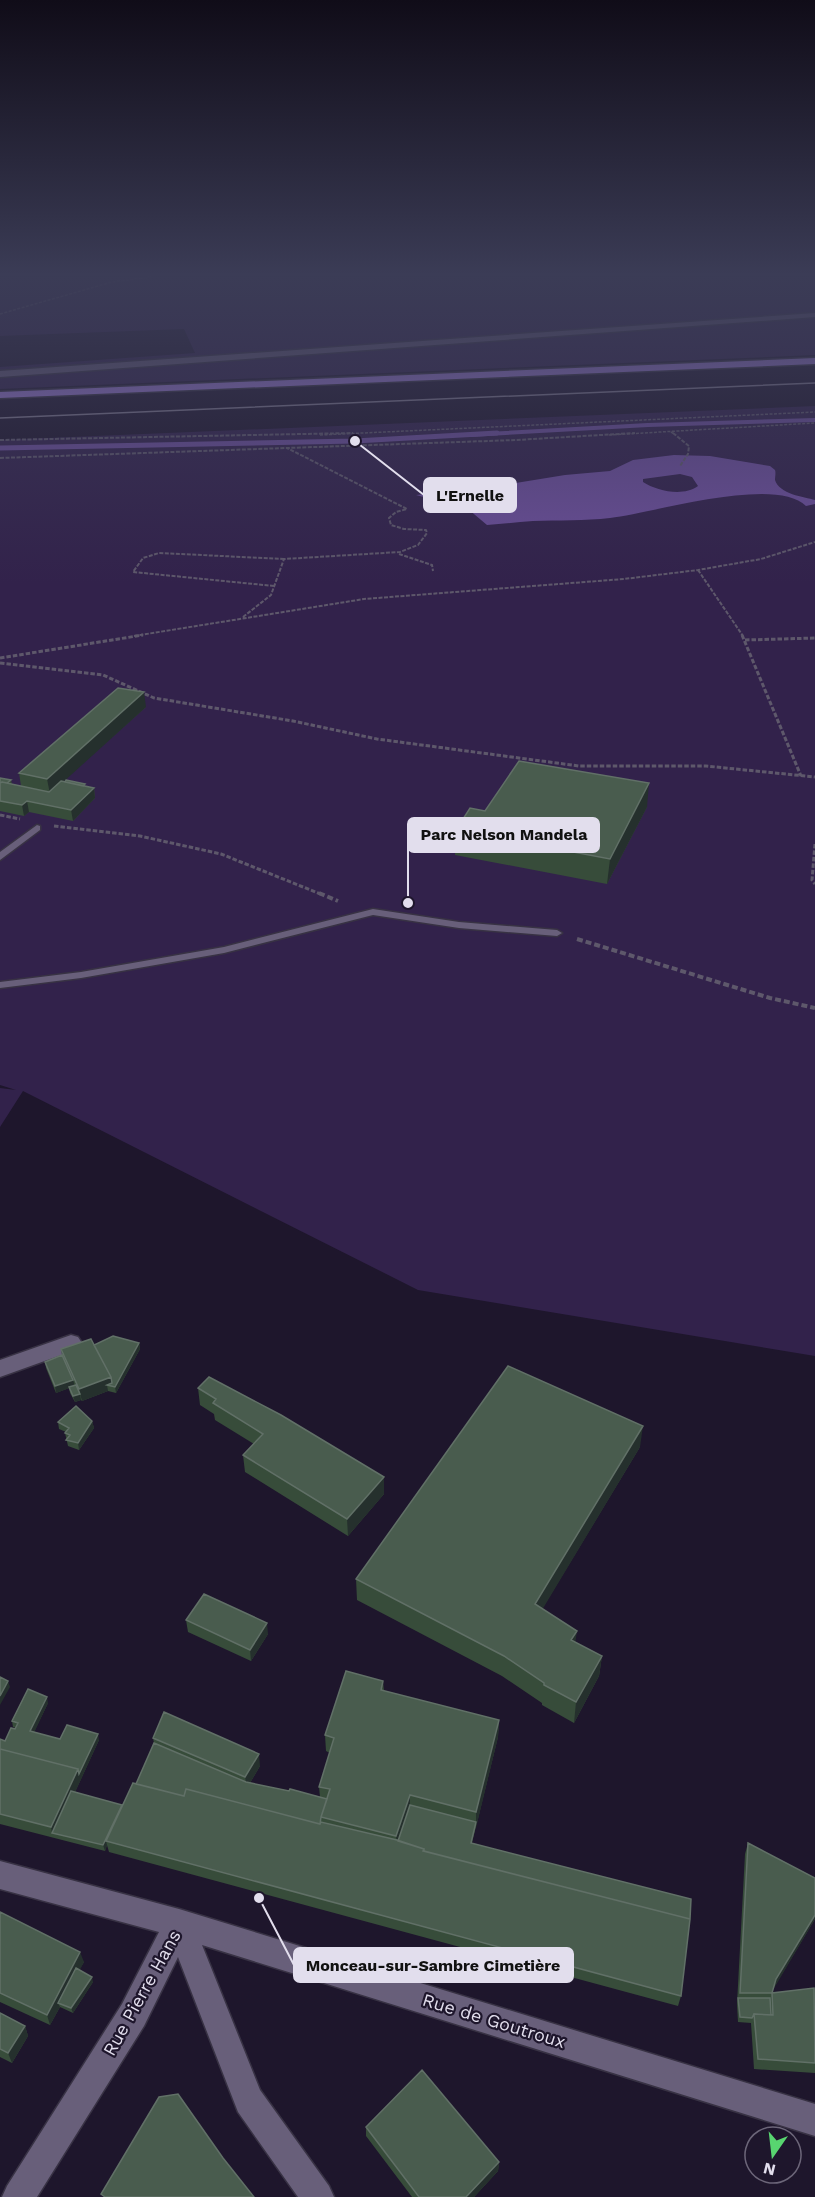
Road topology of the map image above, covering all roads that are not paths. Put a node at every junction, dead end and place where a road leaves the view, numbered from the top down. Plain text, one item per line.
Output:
1 (371, 380) edge
2 (580, 380) edge
3 (0, 395) edge
4 (0, 403) edge
5 (33, 824) road end
6 (0, 857) edge
7 (557, 933) road end
8 (0, 985) edge
9 (71, 1343) edge
10 (0, 1369) edge
11 (0, 1875) edge
12 (179, 1923) junction
13 (815, 2120) edge
14 (18, 2197) edge
15 (318, 2197) edge

1 - 3 highway
2 - 4 highway
5 - 6 lane
7 - 8 lane
9 - 10 street
11 - 12 street, Rue de Goutroux
12 - 13 street, Rue de Goutroux
12 - 14 street, Rue Pierre Hans
12 - 15 street, Rue Pierre Hans

